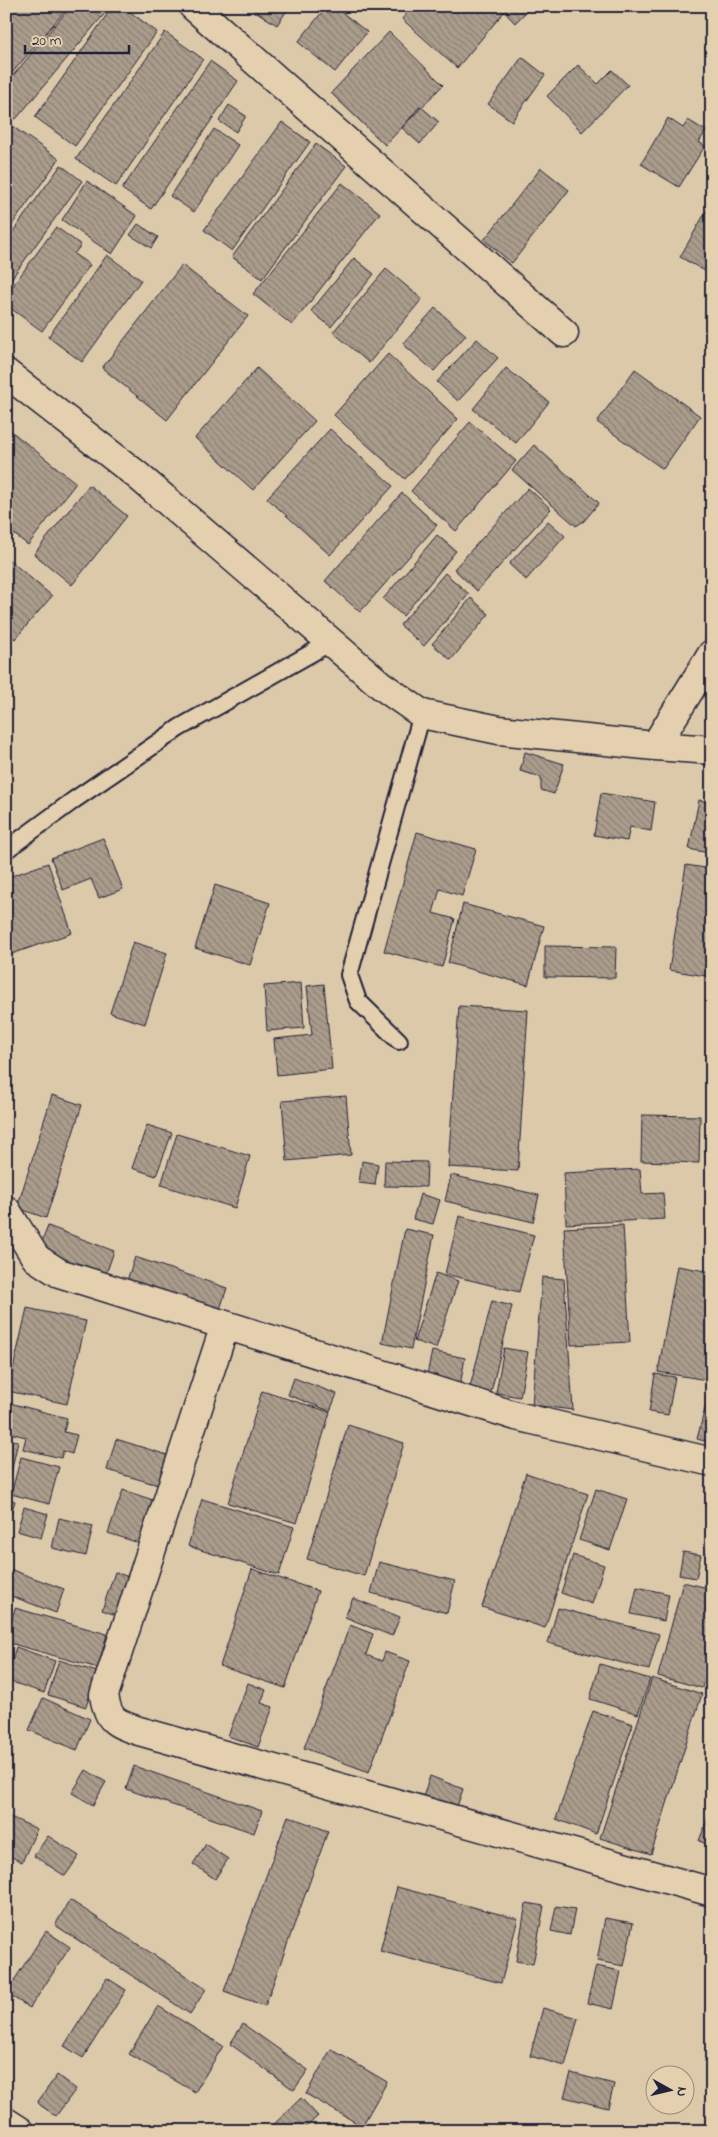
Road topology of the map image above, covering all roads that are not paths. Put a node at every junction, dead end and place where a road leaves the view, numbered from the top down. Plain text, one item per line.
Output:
1 (193, 6) edge
2 (564, 334) dead end
3 (6, 373) edge
4 (331, 642) junction
5 (712, 654) edge
6 (422, 714) junction
7 (655, 746) junction
8 (712, 750) edge
9 (6, 850) edge
10 (399, 1041) dead end
11 (6, 1210) edge
12 (225, 1325) junction
13 (712, 1462) edge
14 (712, 1892) edge
15 (6, 2122) edge
16 (20, 2131) edge

1 - 2 street
3 - 4 street
4 - 6 street
4 - 9 lane
5 - 7 street
6 - 7 street
6 - 10 lane
7 - 8 street
11 - 12 street
12 - 13 street
12 - 14 street
15 - 16 street

